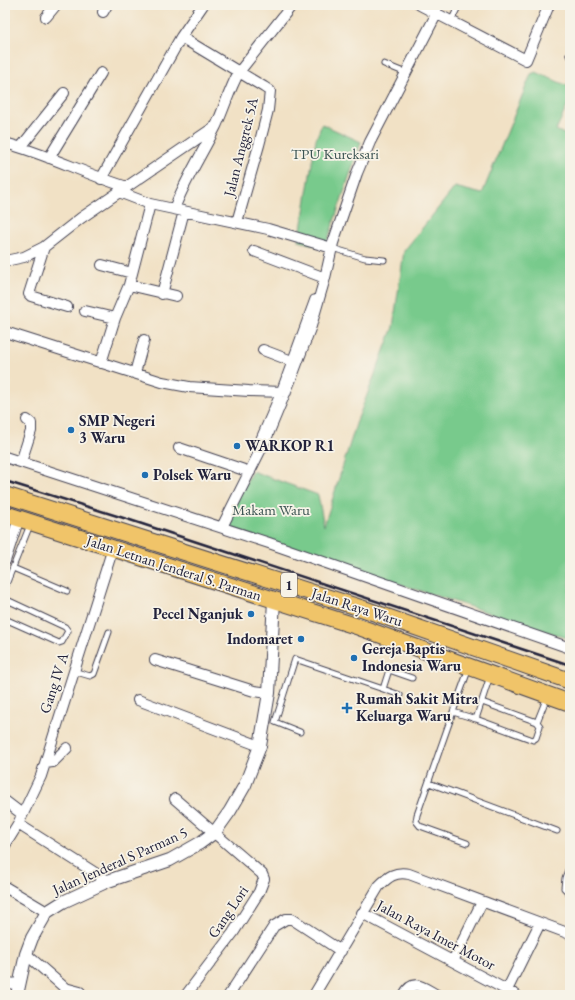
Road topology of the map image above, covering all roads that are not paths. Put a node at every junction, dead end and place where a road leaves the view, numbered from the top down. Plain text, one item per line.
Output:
1 (56, 5) edge
2 (203, 5) edge
3 (292, 5) edge
4 (420, 5) edge
5 (459, 5) edge
6 (550, 5) edge
7 (437, 14) junction
8 (46, 17) dead end
9 (452, 21) junction
10 (181, 37) junction
11 (384, 64) dead end
12 (238, 72) junction
13 (406, 73) junction
14 (102, 74) dead end
15 (64, 93) dead end
16 (216, 126) junction
17 (5, 143) edge
18 (21, 147) junction
19 (49, 158) junction
20 (101, 179) junction
21 (123, 190) junction
22 (150, 204) junction
23 (179, 210) junction
24 (237, 222) junction
25 (44, 247) junction
26 (332, 248) junction
27 (254, 251) dead end
28 (384, 260) dead end
29 (5, 261) edge
30 (102, 266) dead end
31 (132, 273) junction
32 (324, 278) junction
33 (129, 285) junction
34 (162, 294) junction
35 (176, 296) dead end
36 (67, 307) dead end
37 (85, 311) dead end
38 (115, 318) junction
39 (5, 332) edge
40 (144, 340) dead end
41 (263, 350) dead end
42 (101, 362) junction
43 (294, 363) junction
44 (135, 373) junction
45 (283, 392) junction
46 (27, 420) dead end
47 (179, 448) dead end
48 (5, 457) edge
49 (21, 462) junction
50 (248, 471) junction
51 (5, 495) edge
52 (18, 518) edge
53 (221, 527) junction
54 (113, 548) junction
55 (9, 564) edge
56 (5, 587) edge
57 (67, 591) dead end
58 (5, 599) edge
59 (274, 600) junction
60 (364, 609) junction
61 (5, 619) edge
62 (359, 627) junction
63 (109, 632) dead end
64 (570, 648) edge
65 (156, 660) dead end
66 (470, 667) junction
67 (73, 671) junction
68 (491, 675) junction
69 (412, 678) dead end
70 (570, 681) edge
71 (383, 689) junction
72 (269, 693) junction
73 (400, 695) dead end
74 (548, 695) junction
75 (138, 700) dead end
76 (482, 702) junction
77 (570, 703) edge
78 (453, 712) junction
79 (476, 719) junction
80 (537, 722) junction
81 (300, 732) dead end
82 (260, 746) junction
83 (67, 748) dead end
84 (45, 763) junction
85 (429, 783) junction
86 (175, 799) dead end
87 (5, 802) edge
88 (20, 819) junction
89 (557, 831) dead end
90 (215, 832) junction
91 (467, 843) dead end
92 (5, 845) edge
93 (570, 865) edge
94 (108, 881) junction
95 (5, 887) edge
96 (570, 894) edge
97 (482, 902) junction
98 (47, 912) junction
99 (362, 913) junction
100 (540, 923) junction
101 (570, 934) edge
102 (341, 951) junction
103 (26, 954) junction
104 (453, 962) junction
105 (5, 982) edge
106 (18, 990) edge
107 (80, 992) dead end
108 (405, 992) edge
109 (511, 993) edge
110 (186, 995) edge
111 (229, 995) edge
112 (314, 995) edge
113 (437, 995) edge

1 - 8 street
2 - 10 street
3 - 12 street
4 - 7 street
5 - 9 lane
6 - 9 street
7 - 9 street
7 - 13 street
10 - 12 street, Jalan Anggrek 5A
10 - 20 street
11 - 13 lane
12 - 16 street
12 - 24 street, Jalan Anggrek 5A
13 - 26 street
14 - 19 street
15 - 18 street
16 - 21 street
16 - 23 street
17 - 18 street
18 - 19 street
19 - 20 street
20 - 21 street
21 - 22 street
21 - 25 street
22 - 23 street
22 - 31 street
23 - 24 street
23 - 34 street
24 - 26 street
25 - 29 street
25 - 36 street
26 - 28 lane
26 - 32 street
27 - 32 street
30 - 31 street
31 - 33 street
32 - 43 street
33 - 34 street
33 - 38 street
34 - 35 street
37 - 38 street
38 - 42 street
39 - 42 street
40 - 44 street
41 - 43 street
42 - 44 street
43 - 45 street
44 - 45 street
45 - 50 street
46 - 49 street
47 - 50 street
48 - 49 street
49 - 53 street
50 - 53 street
51 - 60 highway, Jalan Raya Waru / 1
52 - 54 highway, Jalan Letnan Jenderal S. Parman / 1
52 - 55 street
53 - 64 street
54 - 59 highway, Jalan Letnan Jenderal S. Parman / 1
54 - 67 street, Gang IV A
55 - 56 lane
55 - 57 lane
58 - 61 lane
59 - 62 highway, Jalan Letnan Jenderal S. Parman / 1
59 - 72 street, Jalan Jenderal S Parman 5
60 - 62 highway
60 - 70 highway, Jalan Raya Waru / 1
62 - 66 highway, Jalan Letnan Jenderal S. Parman / 1
63 - 67 lane
65 - 72 street
66 - 68 highway, Jalan Letnan Jenderal S. Parman / 1
66 - 78 lane
67 - 84 street, Gang IV A
68 - 74 highway, Jalan Letnan Jenderal S. Parman / 1
68 - 76 lane
69 - 71 lane
71 - 73 lane
71 - 81 lane
72 - 82 street, Jalan Jenderal S Parman 5
74 - 77 highway, Jalan Letnan Jenderal S. Parman / 1
74 - 80 lane
75 - 82 street
76 - 79 lane
76 - 80 lane
78 - 79 lane
78 - 85 lane
79 - 80 lane
82 - 90 street, Jalan Jenderal S Parman 5
83 - 84 street
84 - 88 street, Gang IV A
85 - 89 lane
85 - 91 lane
86 - 90 street
87 - 88 street
88 - 92 street, Gang IV A
88 - 94 street
90 - 94 street, Jalan Jenderal S Parman 5
90 - 110 street, Gang Lori
93 - 96 lane
94 - 98 street, Jalan Jenderal S Parman 5
95 - 98 street
97 - 99 street
97 - 100 street
97 - 104 street
98 - 103 street, Jalan Jenderal S Parman 5
99 - 102 street, Jalan Raya Imer Motor
99 - 104 street, Jalan Raya Imer Motor
100 - 101 street
100 - 109 street
102 - 111 street
102 - 112 street, Jalan Raya Imer Motor
103 - 106 street, Jalan Jenderal S Parman 5
103 - 107 street
104 - 109 street, Jalan Raya Imer Motor
105 - 106 street
108 - 113 street

